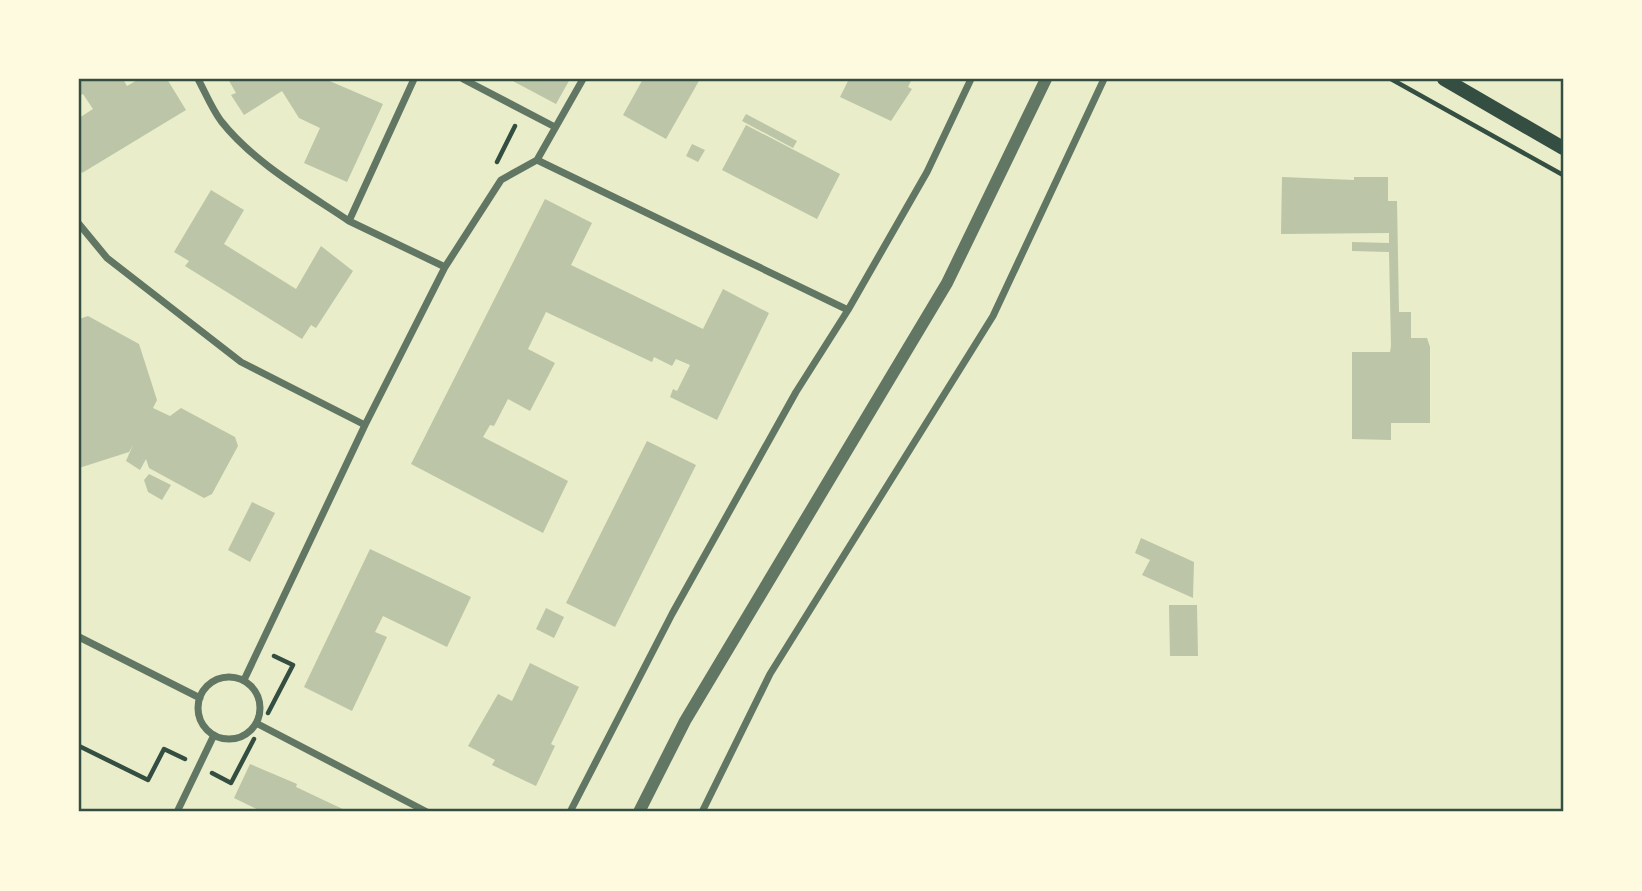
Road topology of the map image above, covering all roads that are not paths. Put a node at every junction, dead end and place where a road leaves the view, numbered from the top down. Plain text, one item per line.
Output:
1 (198, 79) edge
2 (463, 79) edge
3 (583, 79) edge
4 (971, 79) edge
5 (1046, 79) edge
6 (1104, 79) edge
7 (1444, 79) edge
8 (411, 80) edge
9 (555, 127) junction
10 (1563, 148) edge
11 (537, 160) junction
12 (349, 221) junction
13 (79, 224) edge
14 (445, 267) junction
15 (848, 310) junction
16 (365, 425) junction
17 (79, 637) edge
18 (244, 680) junction
19 (200, 698) junction
20 (256, 723) junction
21 (214, 735) junction
22 (177, 812) edge
23 (427, 812) edge
24 (570, 812) edge
25 (639, 812) edge
26 (702, 812) edge

1 - 12 street
2 - 9 street
3 - 9 street
4 - 15 street
5 - 25 street
6 - 26 street
7 - 10 main road
8 - 12 street
9 - 11 street
11 - 14 street
11 - 15 street
12 - 14 street
13 - 16 street
14 - 16 street
15 - 24 street
16 - 18 street
17 - 19 street
18 - 19 street
18 - 20 street
19 - 21 street
20 - 21 street
20 - 23 street
21 - 22 street

